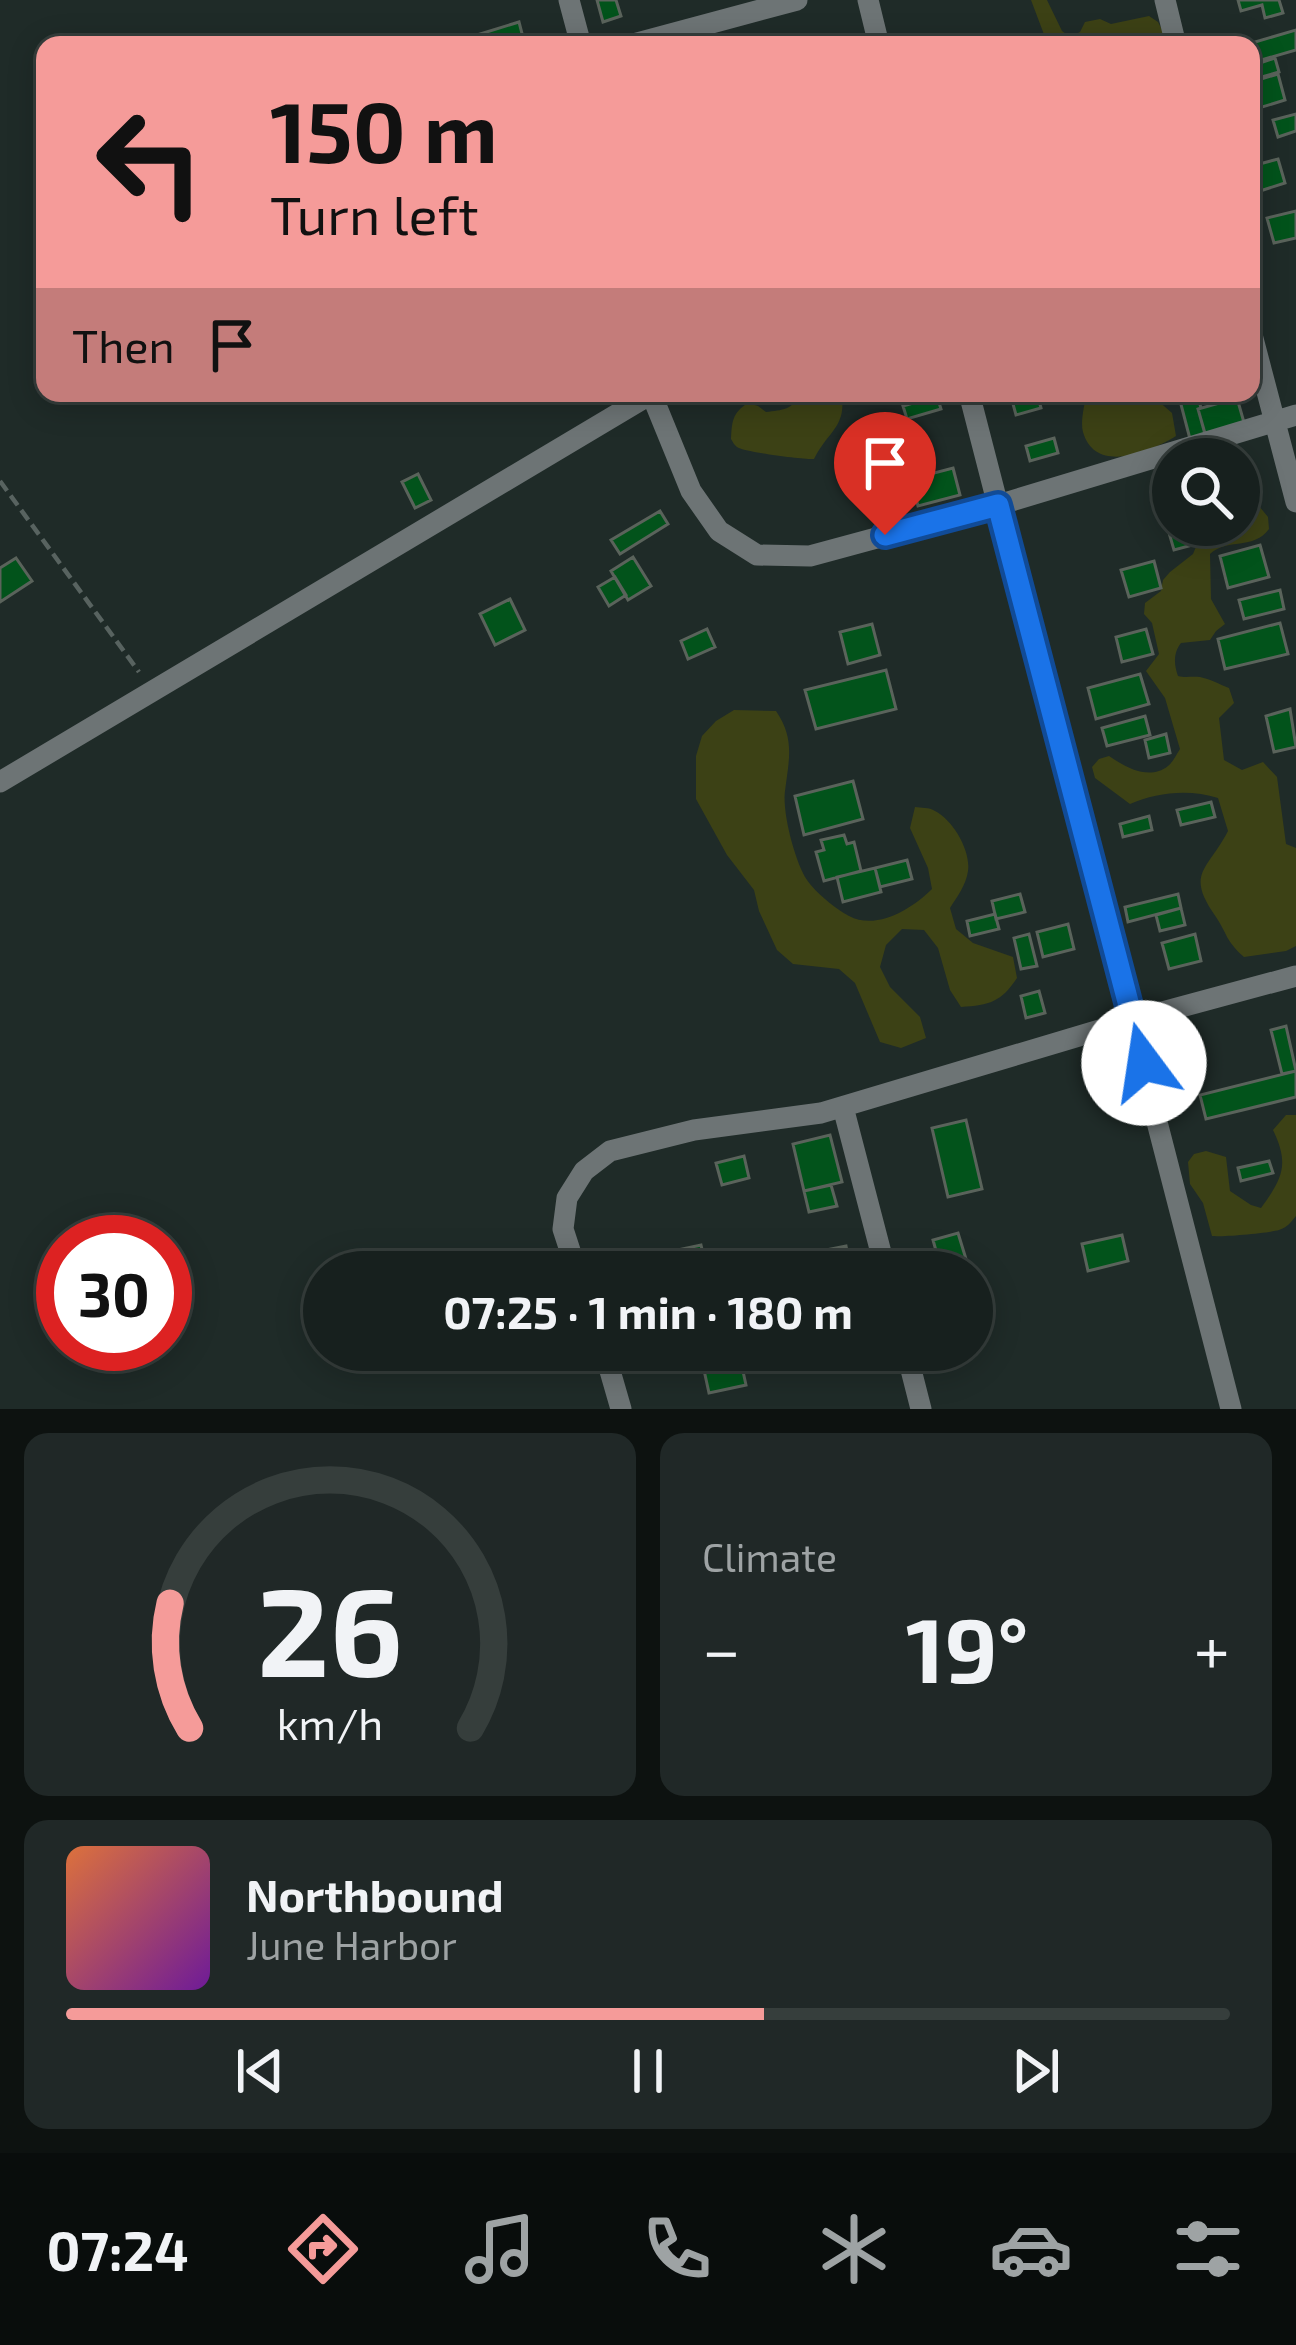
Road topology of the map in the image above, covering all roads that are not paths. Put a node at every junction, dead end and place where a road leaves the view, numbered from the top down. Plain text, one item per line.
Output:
1 (568, 0) edge
2 (797, 0) edge
3 (868, 0) edge
4 (1165, 0) edge
5 (578, 36) edge
6 (663, 36) edge
7 (877, 36) edge
8 (1174, 36) edge
9 (1260, 354) edge
10 (638, 402) edge
11 (654, 402) edge
12 (971, 402) edge
13 (1285, 418) edge
14 (1296, 502) edge
15 (998, 505) junction
16 (0, 782) edge
17 (1296, 976) edge
18 (1132, 1020) junction
19 (843, 1107) junction
20 (570, 1251) edge
21 (881, 1251) edge
22 (610, 1371) edge
23 (911, 1371) edge
24 (621, 1409) edge
25 (921, 1409) edge
26 (1232, 1409) edge

1 - 5 street
2 - 6 street
3 - 7 street
4 - 8 street
9 - 13 street
10 - 16 street
11 - 15 street
12 - 15 street
13 - 14 street
13 - 15 street
15 - 18 street
17 - 18 street
18 - 19 street
18 - 26 street
19 - 20 street
19 - 21 street
22 - 24 street
23 - 25 street

